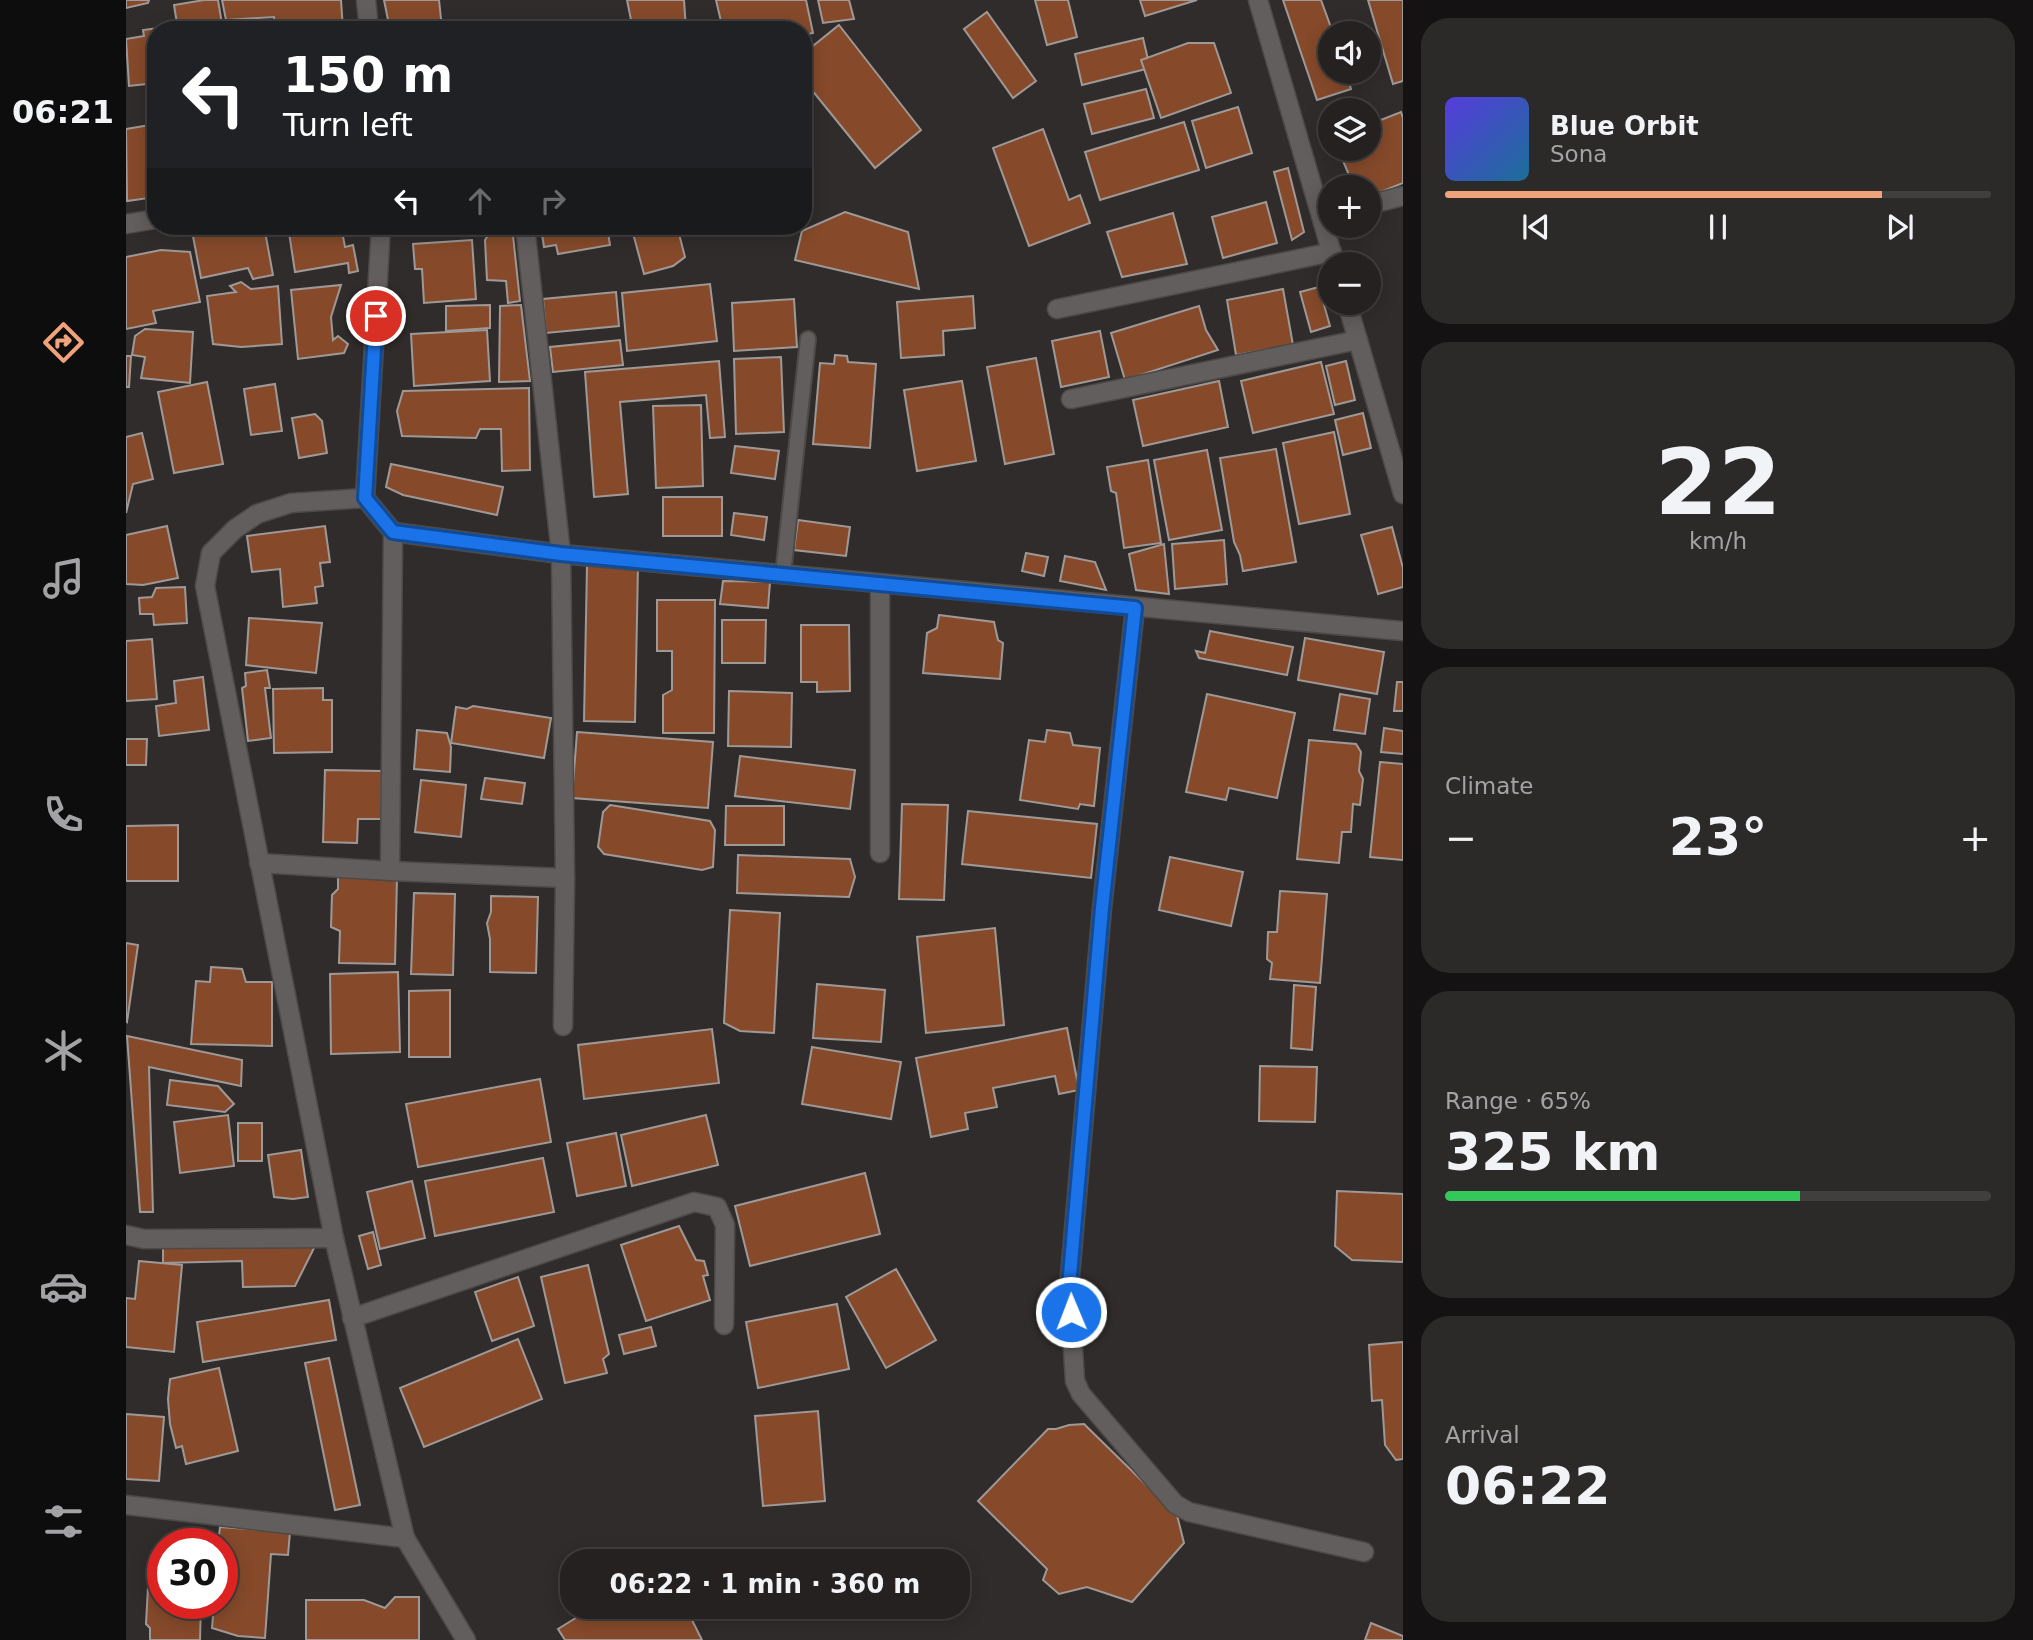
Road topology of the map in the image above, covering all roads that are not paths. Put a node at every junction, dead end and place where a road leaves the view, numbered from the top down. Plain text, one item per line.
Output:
1 (366, 0) edge
2 (1258, 0) edge
3 (368, 21) edge
4 (1318, 194) edge
5 (1403, 195) edge
6 (1381, 201) edge
7 (147, 220) edge
8 (126, 224) edge
9 (380, 235) edge
10 (525, 235) edge
11 (1318, 261) edge
12 (1056, 309) dead end
13 (1351, 315) edge
14 (808, 339) dead end
15 (1358, 340) junction
16 (1071, 399) dead end
17 (1403, 494) edge
18 (365, 498) junction
19 (393, 532) junction
20 (561, 554) junction
21 (783, 575) junction
22 (880, 584) junction
23 (1135, 608) junction
24 (1403, 631) edge
25 (880, 853) dead end
26 (259, 863) junction
27 (390, 871) junction
28 (565, 878) junction
29 (563, 1026) dead end
30 (126, 1235) edge
31 (334, 1238) junction
32 (352, 1318) junction
33 (724, 1325) dead end
34 (126, 1505) edge
35 (405, 1538) junction
36 (1364, 1552) dead end
37 (466, 1640) edge

1 - 3 street
2 - 4 street
5 - 6 street
7 - 8 street
9 - 18 street
10 - 20 street
11 - 12 street
13 - 15 street
14 - 21 lane
15 - 16 street
15 - 17 street
18 - 19 street
18 - 26 street
19 - 20 street
19 - 27 street
20 - 21 street
20 - 28 street
21 - 22 street
22 - 23 street
22 - 25 street
23 - 24 street
23 - 36 street
26 - 27 street
26 - 31 street
27 - 28 street
28 - 29 street
30 - 31 street
31 - 32 street
32 - 33 street
32 - 35 street
34 - 35 street
35 - 37 street

